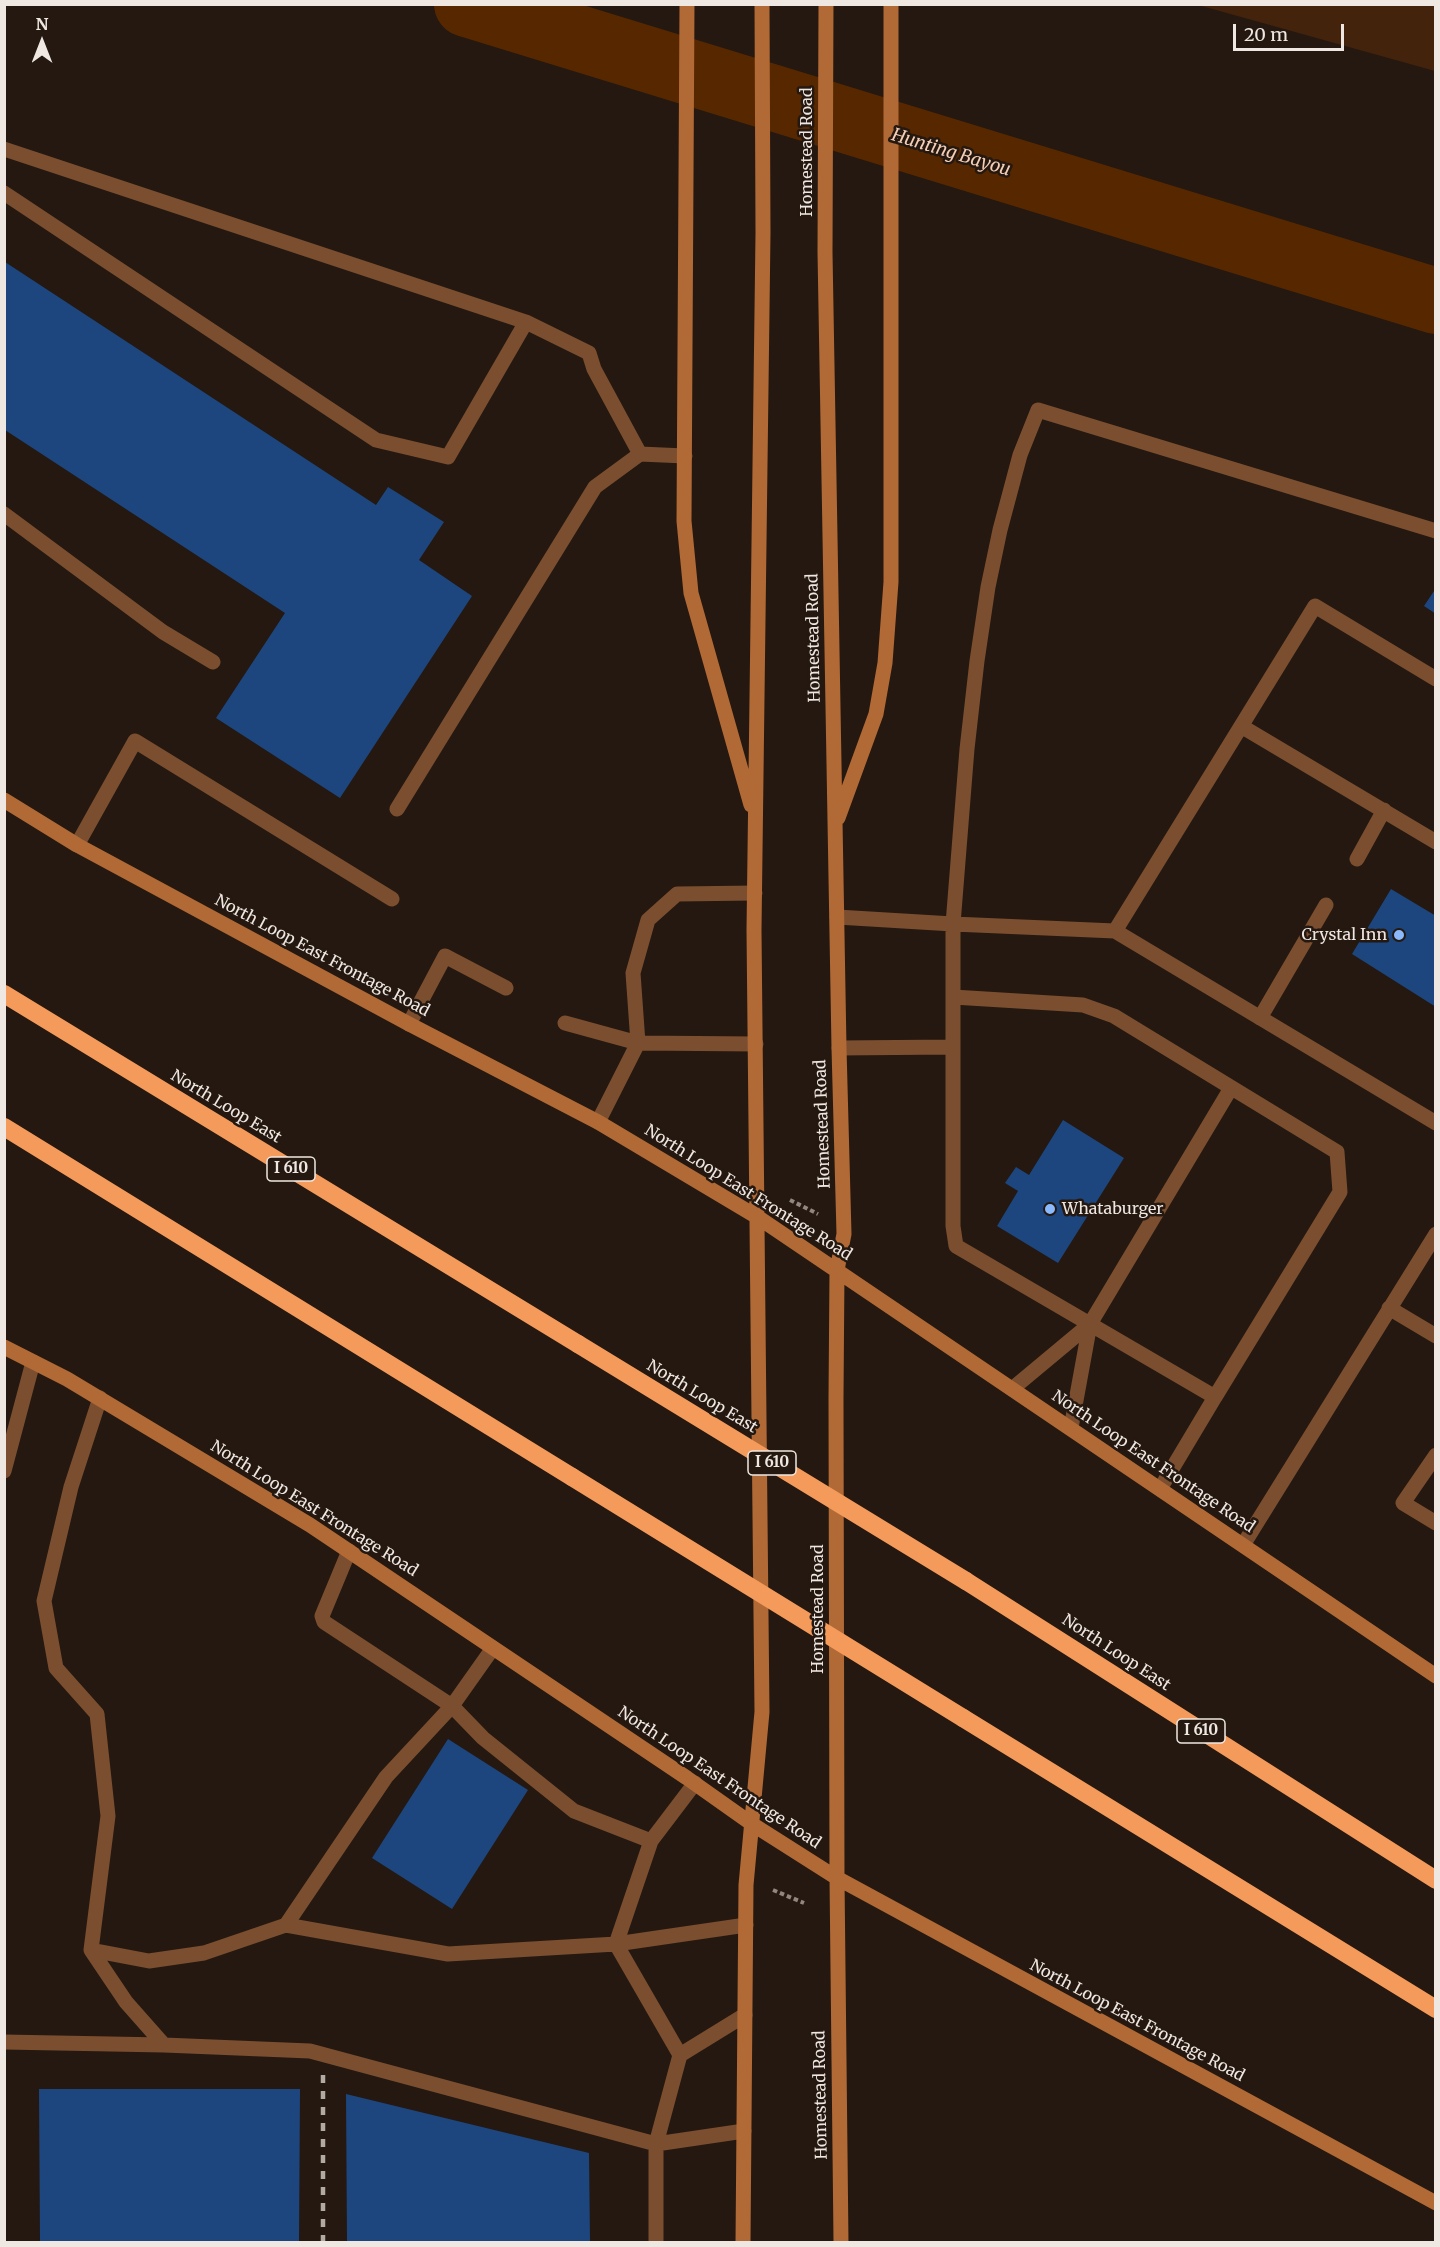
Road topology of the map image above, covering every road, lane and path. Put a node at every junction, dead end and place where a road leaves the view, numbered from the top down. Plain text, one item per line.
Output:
1 (687, 4) edge
2 (762, 4) edge
3 (826, 4) edge
4 (891, 6) edge
5 (4, 149) edge
6 (4, 193) edge
7 (526, 322) junction
8 (640, 454) junction
9 (685, 456) junction
10 (4, 514) edge
11 (1436, 531) edge
12 (213, 662) dead end
13 (1436, 679) edge
14 (1241, 726) junction
15 (4, 800) edge
16 (396, 808) dead end
17 (1384, 810) junction
18 (755, 820) junction
19 (835, 826) junction
20 (1436, 842) edge
21 (76, 845) junction
22 (1357, 859) dead end
23 (755, 893) junction
24 (392, 898) dead end
25 (1326, 905) dead end
26 (837, 917) junction
27 (953, 924) junction
28 (1115, 931) junction
29 (506, 988) dead end
30 (4, 994) edge
31 (953, 997) junction
32 (1260, 1018) junction
33 (565, 1023) dead end
34 (409, 1024) junction
35 (639, 1042) junction
36 (756, 1044) junction
37 (953, 1047) junction
38 (839, 1048) junction
39 (1231, 1088) junction
40 (598, 1122) junction
41 (1436, 1123) edge
42 (7, 1130) edge
43 (790, 1200) dead end
44 (819, 1215) dead end
45 (759, 1218) junction
46 (1436, 1234) edge
47 (837, 1270) junction
48 (1389, 1308) junction
49 (1090, 1324) junction
50 (1436, 1336) edge
51 (4, 1347) edge
52 (33, 1362) junction
53 (1012, 1389) junction
54 (1215, 1397) junction
55 (100, 1398) junction
56 (1071, 1428) junction
57 (7, 1451) edge
58 (1436, 1455) edge
59 (4, 1471) edge
60 (1160, 1489) junction
61 (1436, 1523) edge
62 (1243, 1545) junction
63 (349, 1551) junction
64 (493, 1648) junction
65 (1436, 1676) edge
66 (452, 1707) junction
67 (695, 1783) junction
68 (752, 1824) junction
69 (651, 1841) junction
70 (837, 1878) junction
71 (1436, 1880) edge
72 (769, 1888) dead end
73 (804, 1903) dead end
74 (286, 1924) junction
75 (746, 1925) junction
76 (616, 1944) junction
77 (92, 1950) junction
78 (1436, 2009) edge
79 (745, 2015) junction
80 (4, 2042) edge
81 (164, 2045) junction
82 (680, 2055) junction
83 (744, 2131) junction
84 (656, 2144) junction
85 (1436, 2203) edge
86 (656, 2242) edge
87 (743, 2242) edge
88 (841, 2242) edge

1 - 9 main road
2 - 18 main road
3 - 19 main road, Homestead Road
4 - 19 main road
5 - 7 lane
6 - 7 lane
7 - 8 lane
8 - 9 lane
8 - 16 lane
9 - 18 main road
10 - 12 lane
11 - 27 lane
13 - 14 lane
14 - 17 lane
14 - 28 lane
15 - 21 main road, North Loop East Frontage Road
17 - 20 lane
17 - 22 lane
18 - 23 main road
19 - 26 main road, Homestead Road
21 - 24 lane
21 - 34 main road, North Loop East Frontage Road
23 - 35 lane
23 - 36 main road
25 - 32 lane
26 - 27 lane
26 - 38 main road, Homestead Road
27 - 28 lane
27 - 31 lane
28 - 32 lane
29 - 34 lane
30 - 71 highway, North Loop East / I 610, bridge
31 - 37 lane
31 - 39 lane
32 - 41 lane
33 - 35 lane
34 - 40 main road, North Loop East Frontage Road
35 - 36 lane
35 - 40 lane
36 - 45 main road
37 - 38 lane
37 - 49 lane
38 - 47 main road, Homestead Road
39 - 49 lane
39 - 54 lane
40 - 45 main road, North Loop East Frontage Road
42 - 78 highway, bridge
43 - 44 path
45 - 47 main road, North Loop East Frontage Road
45 - 68 main road
46 - 48 lane
47 - 53 main road, North Loop East Frontage Road
47 - 70 main road, Homestead Road
48 - 50 lane
48 - 62 lane
49 - 53 lane
49 - 54 lane
49 - 56 lane
51 - 52 main road, North Loop East Frontage Road
52 - 55 main road, North Loop East Frontage Road
52 - 57 lane
53 - 56 main road, North Loop East Frontage Road
54 - 60 lane
55 - 63 main road, North Loop East Frontage Road
55 - 77 lane
56 - 60 main road, North Loop East Frontage Road
57 - 59 lane
58 - 61 lane
60 - 62 main road, North Loop East Frontage Road
62 - 65 main road, North Loop East Frontage Road
63 - 64 main road, North Loop East Frontage Road
63 - 66 lane
64 - 66 lane
64 - 67 main road, North Loop East Frontage Road
66 - 69 lane
66 - 74 lane
67 - 68 main road, North Loop East Frontage Road
67 - 69 lane
68 - 70 main road, North Loop East Frontage Road
68 - 75 main road
69 - 76 lane
70 - 85 main road, North Loop East Frontage Road
70 - 88 main road, Homestead Road
72 - 73 path
74 - 76 lane
74 - 77 lane
75 - 76 lane
75 - 79 main road
76 - 82 lane
77 - 81 lane
79 - 82 lane
79 - 83 main road
80 - 81 lane
81 - 84 lane
82 - 84 lane
83 - 84 lane
83 - 87 main road
84 - 86 lane

